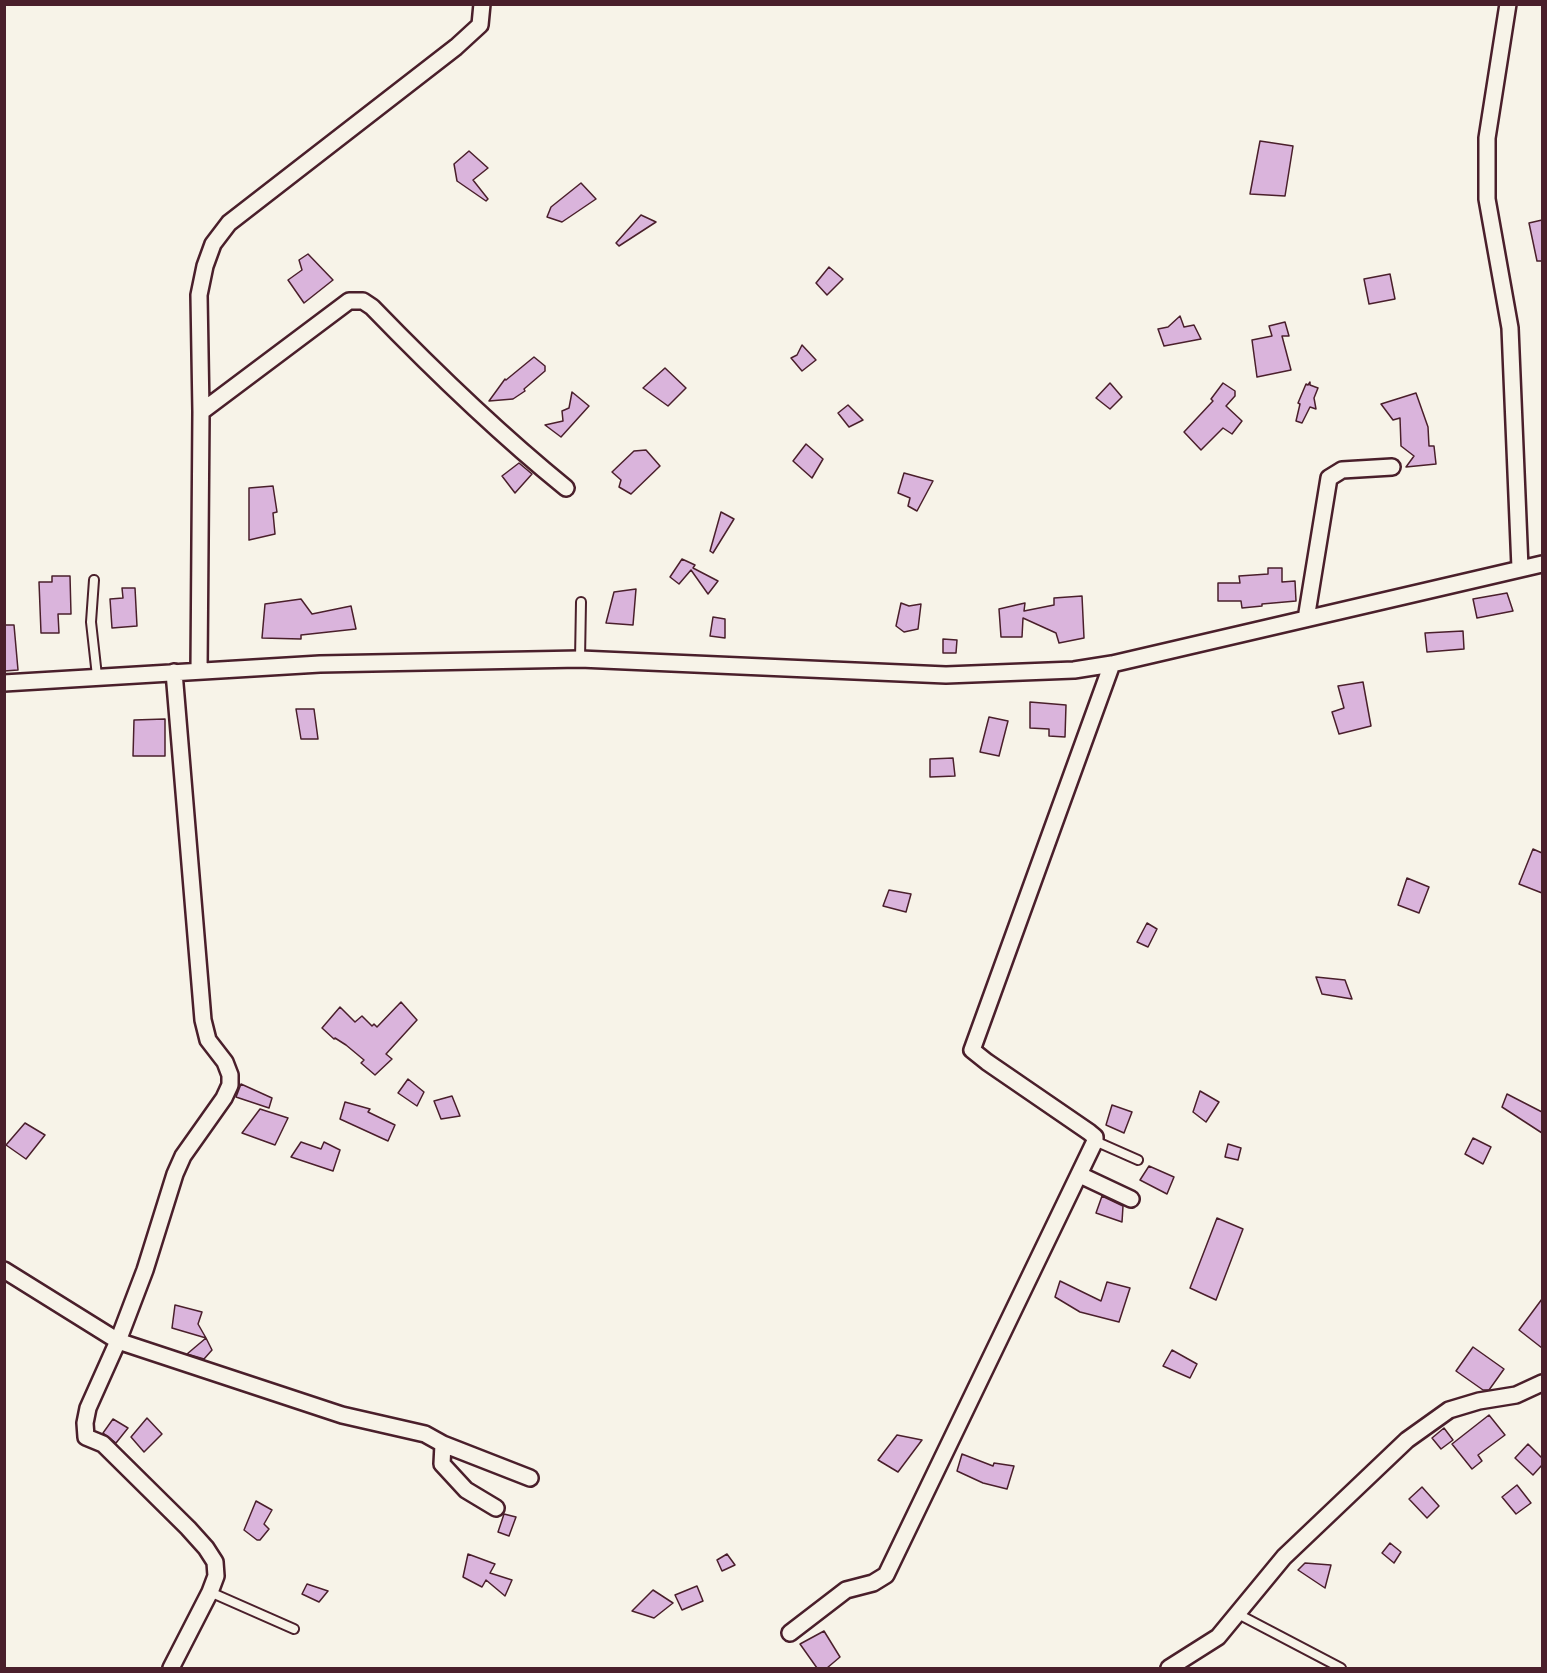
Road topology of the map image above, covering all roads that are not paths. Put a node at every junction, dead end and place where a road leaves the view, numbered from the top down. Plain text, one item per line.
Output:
1 (482, 4) edge
2 (1508, 4) edge
3 (201, 412) junction
4 (1392, 467) dead end
5 (566, 488) dead end
6 (1542, 564) edge
7 (1520, 568) junction
8 (93, 580) dead end
9 (581, 602) dead end
10 (1306, 619) junction
11 (579, 659) junction
12 (1112, 664) junction
13 (199, 671) junction
14 (174, 672) junction
15 (97, 676) junction
16 (4, 683) edge
17 (1095, 1141) junction
18 (1138, 1160) dead end
19 (1080, 1175) junction
20 (1131, 1199) dead end
21 (4, 1270) edge
22 (118, 1341) junction
23 (1542, 1383) edge
24 (443, 1444) junction
25 (530, 1478) dead end
26 (496, 1508) dead end
27 (210, 1592) junction
28 (1238, 1614) junction
29 (294, 1629) dead end
30 (790, 1633) dead end
31 (171, 1668) edge
32 (1169, 1668) edge
33 (1341, 1668) edge

1 - 3 street
2 - 7 street
3 - 5 street
3 - 13 street
4 - 10 street
6 - 7 street
7 - 10 street
8 - 15 lane
9 - 11 lane
10 - 12 street
11 - 12 street
11 - 13 street
12 - 17 street
13 - 14 street
14 - 15 street
14 - 22 street
15 - 16 street
17 - 18 lane
17 - 19 street
19 - 20 street
19 - 30 street
21 - 22 street
22 - 24 street
22 - 27 street
23 - 28 street
24 - 25 street
24 - 26 street
27 - 29 lane
27 - 31 street
28 - 32 street
28 - 33 lane

